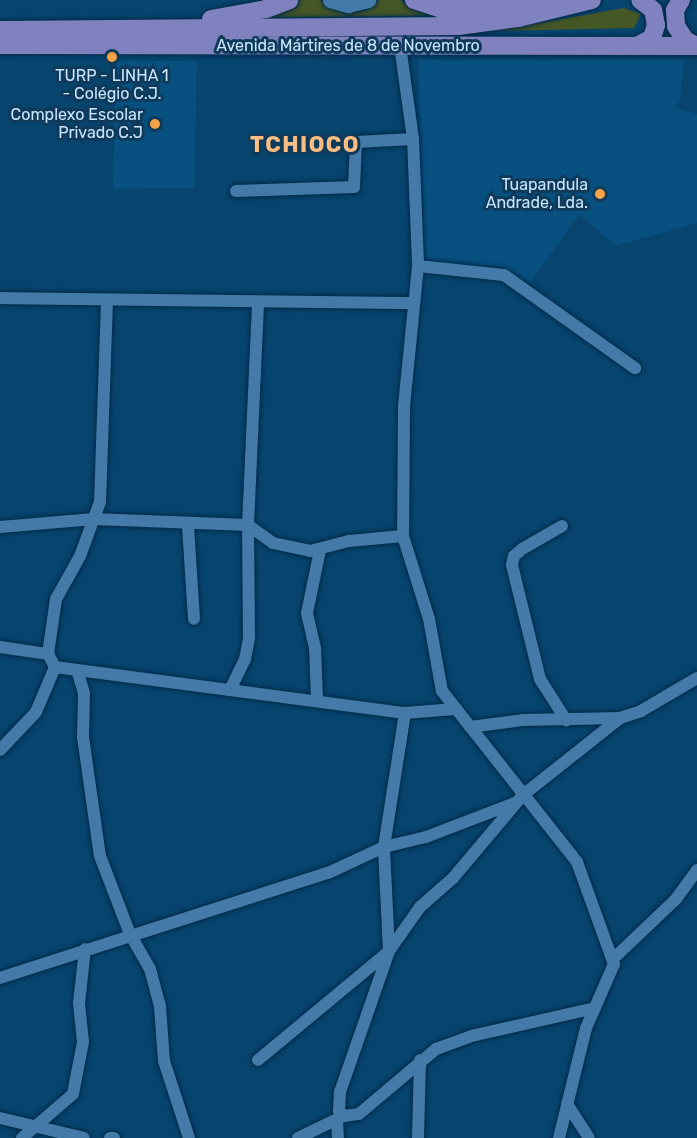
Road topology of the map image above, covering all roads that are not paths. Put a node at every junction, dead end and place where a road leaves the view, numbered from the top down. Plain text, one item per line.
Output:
1 (289, 0) edge
2 (330, 0) edge
3 (368, 0) edge
4 (414, 0) edge
5 (640, 0) edge
6 (681, 0) edge
7 (585, 2) edge
8 (162, 29) junction
9 (0, 30) edge
10 (0, 45) edge
11 (400, 46) junction
12 (637, 46) junction
13 (697, 46) edge
14 (413, 140) junction
15 (236, 191) dead end
16 (418, 266) junction
17 (0, 298) edge
18 (107, 300) junction
19 (258, 302) junction
20 (414, 303) junction
21 (635, 368) dead end
22 (94, 519) junction
23 (248, 525) junction
24 (188, 526) junction
25 (562, 526) dead end
26 (0, 527) edge
27 (403, 536) junction
28 (320, 550) junction
29 (194, 619) dead end
30 (0, 648) edge
31 (48, 654) junction
32 (55, 667) junction
33 (76, 670) junction
34 (697, 678) edge
35 (230, 690) junction
36 (317, 699) junction
37 (455, 709) junction
38 (405, 713) junction
39 (620, 718) junction
40 (566, 720) junction
41 (470, 727) junction
42 (0, 750) edge
43 (520, 799) junction
44 (384, 847) junction
45 (697, 870) edge
46 (130, 934) junction
47 (86, 949) junction
48 (389, 951) junction
49 (613, 959) junction
50 (0, 978) edge
51 (595, 1008) junction
52 (258, 1060) dead end
53 (420, 1060) junction
54 (567, 1104) junction
55 (0, 1118) edge
56 (340, 1118) junction
57 (35, 1126) junction
58 (22, 1138) edge
59 (84, 1138) edge
60 (189, 1138) edge
61 (297, 1138) edge
62 (338, 1138) edge
63 (418, 1138) edge
64 (559, 1138) edge
65 (589, 1138) edge

1 - 8 main road
2 - 3 street
4 - 7 main road
5 - 12 main road
6 - 13 main road
7 - 8 main road, Avenida Mártires de 8 de Novembro
8 - 9 main road, Avenida Mártires de 8 de Novembro
10 - 11 main road, Avenida Mártires de 8 de Novembro
11 - 12 main road, Avenida Mártires de 8 de Novembro
11 - 14 street
12 - 13 main road, Avenida Mártires de 8 de Novembro
14 - 15 street
14 - 16 street
16 - 20 street
16 - 21 street
17 - 18 street
18 - 19 street
18 - 22 street
19 - 20 street
19 - 23 street
20 - 27 street
22 - 24 street
22 - 26 street
22 - 31 street
23 - 24 street
23 - 28 street
23 - 35 street
24 - 29 street
25 - 40 street
27 - 28 street
27 - 37 street
28 - 36 street
30 - 31 street
31 - 32 street
32 - 33 street
32 - 42 street
33 - 35 street
33 - 46 street
34 - 39 street
35 - 36 street
36 - 38 street
37 - 38 street
37 - 41 street
38 - 44 street
39 - 40 street
39 - 43 street
40 - 41 street
41 - 43 street
43 - 44 street
43 - 48 street
43 - 49 street
44 - 46 street
44 - 48 street
45 - 49 street
46 - 47 street
46 - 60 street
47 - 50 street
47 - 57 street
48 - 52 street
48 - 56 street
49 - 51 street
51 - 53 street
51 - 54 street
53 - 56 street
53 - 63 street
54 - 64 street
54 - 65 street
55 - 57 street
56 - 61 street
56 - 62 street
57 - 58 street
57 - 59 street

